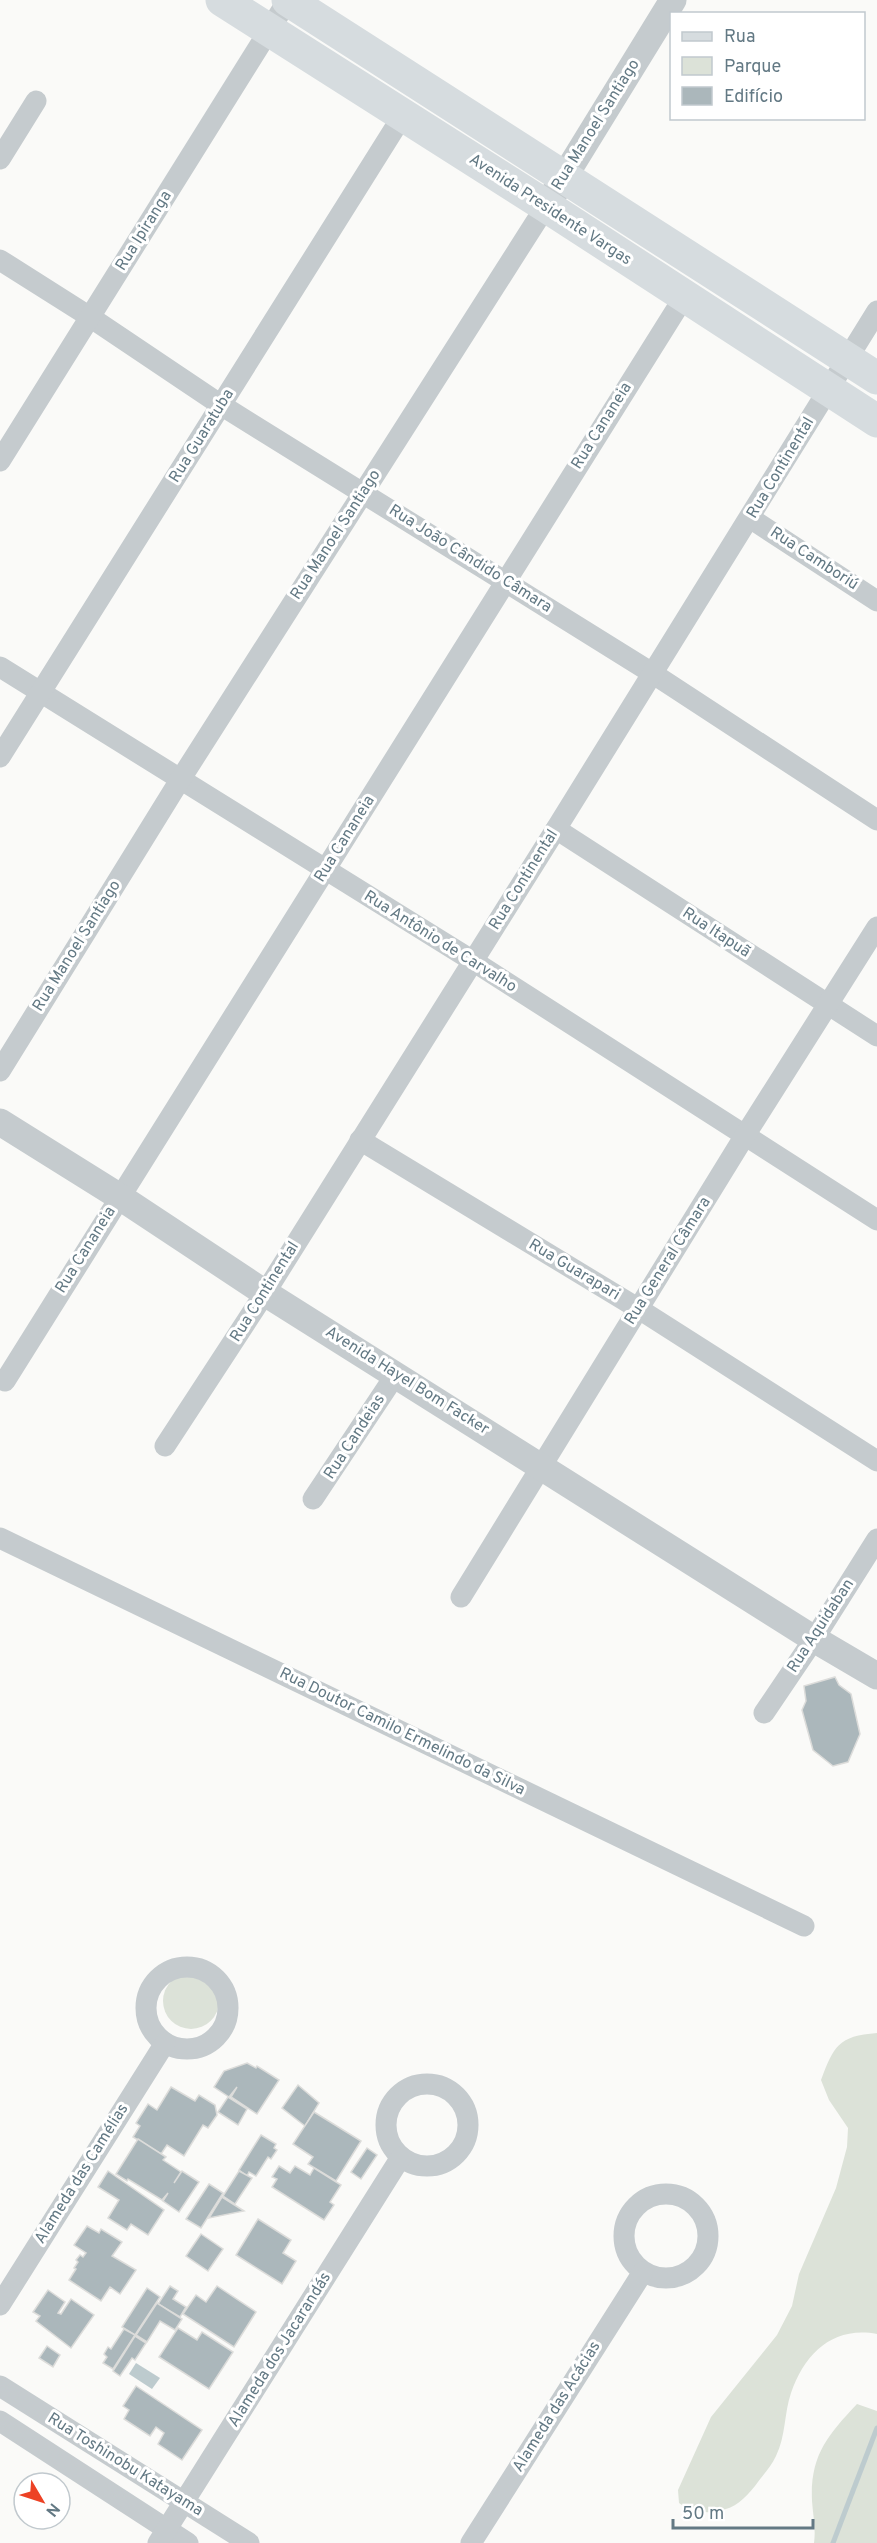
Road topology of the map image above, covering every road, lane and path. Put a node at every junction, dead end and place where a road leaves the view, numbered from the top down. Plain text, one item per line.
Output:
1 (222, 0) edge
2 (288, 0) edge
3 (673, 0) edge
4 (270, 30) junction
5 (36, 100) dead end
6 (403, 115) junction
7 (0, 159) edge
8 (565, 176) junction
9 (546, 206) junction
10 (0, 261) edge
11 (684, 297) junction
12 (877, 311) edge
13 (90, 317) junction
14 (848, 359) junction
15 (877, 378) edge
16 (829, 389) junction
17 (221, 405) junction
18 (877, 421) edge
19 (0, 461) edge
20 (363, 493) junction
21 (750, 518) junction
22 (505, 580) junction
23 (877, 601) edge
24 (0, 667) edge
25 (652, 673) junction
26 (41, 692) junction
27 (0, 757) edge
28 (180, 780) junction
29 (877, 820) edge
30 (556, 829) junction
31 (325, 871) junction
32 (877, 927) edge
33 (473, 961) junction
34 (827, 1005) junction
35 (877, 1036) edge
36 (0, 1071) edge
37 (0, 1122) edge
38 (744, 1137) junction
39 (360, 1140) junction
40 (120, 1197) junction
41 (877, 1220) edge
42 (265, 1293) junction
43 (639, 1309) junction
44 (396, 1374) junction
45 (5, 1381) dead end
46 (165, 1446) dead end
47 (877, 1461) edge
48 (541, 1466) junction
49 (314, 1499) dead end
50 (0, 1538) edge
51 (877, 1539) edge
52 (461, 1597) dead end
53 (814, 1639) junction
54 (877, 1676) edge
55 (764, 1713) dead end
56 (804, 1926) dead end
57 (165, 2043) dead end
58 (401, 2157) dead end
59 (643, 2272) junction
60 (0, 2305) edge
61 (0, 2386) edge
62 (0, 2421) edge
63 (184, 2502) junction
64 (162, 2536) edge
65 (188, 2543) edge
66 (249, 2543) edge
67 (471, 2543) edge

1 - 4 main road, Avenida Presidente Vargas
2 - 4 street, Rua Ipiranga
2 - 8 main road
3 - 8 street, Rua Manoel Santiago
4 - 6 main road, Avenida Presidente Vargas
4 - 13 street, Rua Ipiranga
5 - 7 street
6 - 9 main road, Avenida Presidente Vargas
6 - 17 street, Rua Guaratuba
8 - 9 street, Rua Manoel Santiago
8 - 14 main road
9 - 11 main road, Avenida Presidente Vargas
9 - 20 street, Rua Manoel Santiago
10 - 13 street, Rua João Cândido Câmara
11 - 16 main road, Avenida Presidente Vargas
11 - 22 street, Rua Cananeia
12 - 14 street, Rua Continental
13 - 17 street, Rua João Cândido Câmara
13 - 19 street, Rua Ipiranga
14 - 15 main road
14 - 16 street, Rua Continental
16 - 18 main road, Avenida Presidente Vargas
16 - 21 street, Rua Continental
17 - 20 street, Rua João Cândido Câmara
17 - 26 street, Rua Guaratuba
20 - 22 street, Rua João Cândido Câmara
20 - 28 street, Rua Manoel Santiago
21 - 23 street, Rua Camboriú
21 - 25 street, Rua Continental
22 - 25 street, Rua João Cândido Câmara
22 - 31 street, Rua Cananeia
24 - 26 street, Rua Antônio de Carvalho
25 - 29 street, Rua João Cândido Câmara
25 - 30 street, Rua Continental
26 - 27 street, Rua Guaratuba
26 - 28 street, Rua Antônio de Carvalho
28 - 31 street, Rua Antônio de Carvalho
28 - 36 street, Rua Manoel Santiago
30 - 33 street, Rua Continental
30 - 34 street, Rua Itapuã
31 - 33 street, Rua Antônio de Carvalho
31 - 40 street, Rua Cananeia
32 - 34 street, Rua General Câmara
33 - 38 street, Rua Antônio de Carvalho
33 - 39 street, Rua Continental
34 - 35 street, Rua Itapuã
34 - 38 street, Rua General Câmara
37 - 40 street, Avenida Hayel Bom Facker
38 - 41 street, Rua Antônio de Carvalho
38 - 43 street, Rua General Câmara
39 - 42 street, Rua Continental
39 - 43 street, Rua Guarapari
40 - 42 street, Avenida Hayel Bom Facker
40 - 45 street, Rua Cananeia
42 - 44 street, Avenida Hayel Bom Facker
42 - 46 street, Rua Continental
43 - 47 street, Rua Guarapari
43 - 48 street, Rua General Câmara
44 - 48 street, Avenida Hayel Bom Facker
44 - 49 street, Rua Candeias
48 - 52 street, Rua General Câmara
48 - 53 street, Avenida Hayel Bom Facker
50 - 56 street, Rua Doutor Camilo Ermelindo da Silva
51 - 53 street, Rua Aquidaban
53 - 54 street, Avenida Hayel Bom Facker
53 - 55 street, Rua Aquidaban
57 - 60 street, Alameda das Camélias
58 - 63 street, Alameda dos Jacarandás
59 - 59 street
59 - 67 street, Alameda das Acácias
61 - 63 street, Rua Toshinobu Katayama
62 - 64 street, Rua Toshinobu Katayama
63 - 64 street, Alameda dos Jacarandás
63 - 66 street, Rua Toshinobu Katayama
64 - 65 street, Rua Toshinobu Katayama

